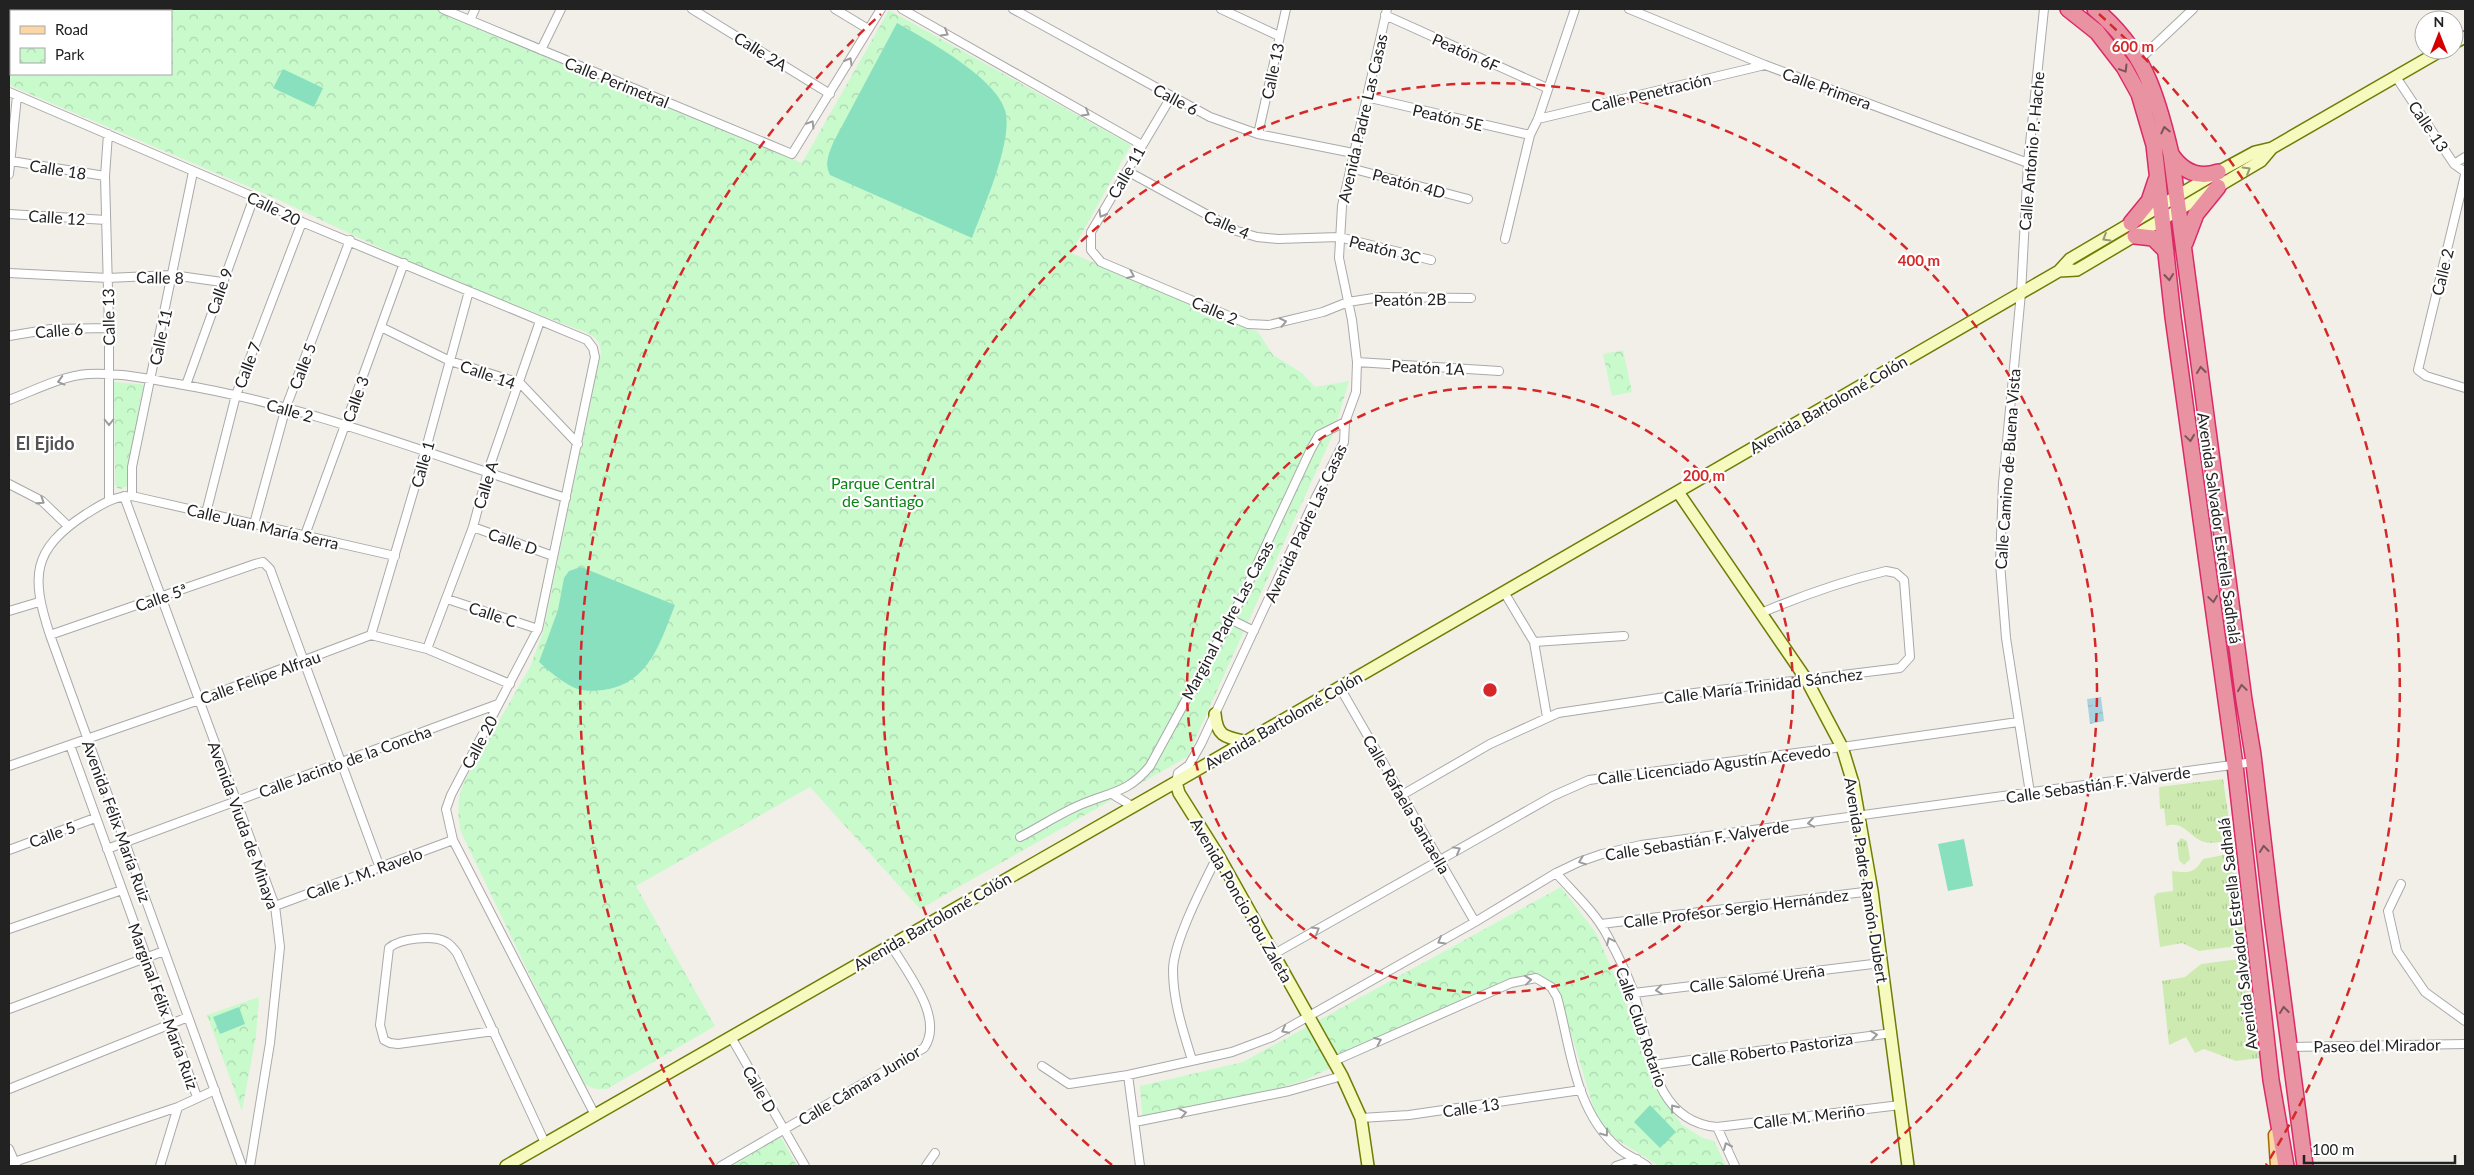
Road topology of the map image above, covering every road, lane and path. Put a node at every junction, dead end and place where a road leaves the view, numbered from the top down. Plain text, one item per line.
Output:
1 (443, 9) edge
2 (475, 9) edge
3 (561, 9) edge
4 (692, 9) edge
5 (835, 9) edge
6 (881, 9) edge
7 (902, 9) edge
8 (1013, 9) edge
9 (1221, 9) edge
10 (1286, 9) edge
11 (1575, 9) edge
12 (1629, 9) edge
13 (2044, 9) edge
14 (2068, 9) edge
15 (2095, 9) edge
16 (2193, 9) edge
17 (1386, 12) edge
18 (470, 20) junction
19 (868, 29) junction
20 (1279, 36) junction
21 (541, 50) junction
22 (2140, 59) junction
23 (2425, 60) edge
24 (1765, 65) junction
25 (2396, 77) junction
26 (1547, 88) junction
27 (9, 92) edge
28 (830, 94) junction
29 (17, 96) junction
30 (1171, 96) junction
31 (1366, 97) junction
32 (1538, 119) junction
33 (108, 134) junction
34 (1258, 134) junction
35 (1530, 135) junction
36 (1142, 145) junction
37 (1354, 153) junction
38 (2171, 154) junction
39 (2465, 157) edge
40 (11, 161) junction
41 (2028, 163) junction
42 (2454, 164) junction
43 (2156, 166) junction
44 (1350, 168) junction
45 (1126, 171) junction
46 (193, 172) junction
47 (9, 174) edge
48 (2465, 174) edge
49 (105, 176) junction
50 (2218, 180) junction
51 (2178, 195) junction
52 (254, 197) junction
53 (1468, 199) dead end
54 (2180, 211) junction
55 (2162, 213) junction
56 (9, 214) edge
57 (106, 220) junction
58 (302, 222) junction
59 (2133, 230) junction
60 (1338, 237) junction
61 (1505, 239) dead end
62 (350, 240) junction
63 (2184, 246) junction
64 (1091, 250) joint
65 (2166, 251) junction
66 (1431, 260) dead end
67 (404, 263) junction
68 (9, 273) edge
69 (172, 275) junction
70 (108, 278) junction
71 (222, 282) junction
72 (469, 291) junction
73 (2021, 293) junction
74 (1471, 298) dead end
75 (1348, 302) junction
76 (540, 321) junction
77 (382, 327) junction
78 (109, 328) junction
79 (9, 336) edge
80 (450, 361) junction
81 (1357, 362) junction
82 (1499, 371) dead end
83 (109, 374) junction
84 (151, 380) junction
85 (520, 384) junction
86 (186, 386) junction
87 (2465, 388) edge
88 (236, 395) junction
89 (9, 400) edge
90 (286, 408) junction
91 (1345, 422) junction
92 (344, 427) junction
93 (578, 444) junction
94 (425, 452) junction
95 (488, 471) junction
96 (9, 484) edge
97 (1678, 492) junction
98 (128, 496) junction
99 (566, 498) junction
100 (109, 500) junction
101 (206, 513) junction
102 (254, 524) junction
103 (68, 526) junction
104 (473, 527) junction
105 (305, 535) junction
106 (395, 556) junction
107 (553, 556) junction
108 (1504, 592) junction
109 (162, 597) junction
110 (447, 599) junction
111 (39, 602) junction
112 (9, 611) edge
113 (1761, 614) junction
114 (1230, 619) junction
115 (538, 629) junction
116 (1254, 631) junction
117 (50, 635) junction
118 (371, 636) junction
119 (1624, 636) dead end
120 (1534, 642) junction
121 (427, 649) junction
122 (305, 661) junction
123 (1806, 679) junction
124 (510, 684) junction
125 (1339, 686) junction
126 (199, 700) junction
127 (498, 704) junction
128 (1215, 714) junction
129 (1547, 717) junction
130 (2018, 722) junction
131 (87, 738) junction
132 (1244, 741) junction
133 (70, 745) junction
134 (1842, 747) junction
135 (2254, 762) junction
136 (340, 763) junction
137 (2235, 765) junction
138 (9, 766) edge
139 (1176, 782) junction
140 (2030, 793) junction
141 (1112, 794) junction
142 (1402, 795) junction
143 (236, 802) junction
144 (1132, 806) junction
145 (1859, 816) junction
146 (95, 818) junction
147 (1020, 837) dead end
148 (453, 840) junction
149 (125, 843) junction
150 (107, 849) junction
151 (9, 850) edge
152 (1218, 855) junction
153 (1440, 860) junction
154 (380, 868) junction
155 (1556, 873) junction
156 (2401, 884) dead end
157 (122, 890) junction
158 (1872, 891) junction
159 (275, 906) junction
160 (1475, 922) junction
161 (1601, 924) junction
162 (9, 929) edge
163 (891, 945) junction
164 (164, 951) junction
165 (1274, 954) junction
166 (146, 957) junction
167 (1881, 963) junction
168 (1634, 993) junction
169 (9, 1009) edge
170 (188, 1017) junction
171 (1310, 1017) junction
172 (2465, 1022) edge
173 (170, 1026) junction
174 (494, 1031) junction
175 (1892, 1033) junction
176 (731, 1037) junction
177 (2465, 1044) edge
178 (2289, 1047) junction
179 (1192, 1060) junction
180 (1334, 1060) junction
181 (1653, 1065) junction
182 (1042, 1066) dead end
183 (1128, 1075) junction
184 (1342, 1076) junction
185 (2293, 1076) junction
186 (2271, 1080) junction
187 (9, 1089) edge
188 (215, 1090) junction
189 (1581, 1090) junction
190 (197, 1097) junction
191 (1900, 1105) junction
192 (178, 1107) junction
193 (594, 1115) junction
194 (1361, 1118) junction
195 (1135, 1122) junction
196 (1717, 1127) junction
197 (784, 1130) junction
198 (546, 1143) junction
199 (9, 1149) edge
200 (935, 1153) dead end
201 (1637, 1159) junction
202 (13, 1165) edge
203 (160, 1166) edge
204 (242, 1166) edge
205 (250, 1166) edge
206 (506, 1166) edge
207 (721, 1166) edge
208 (805, 1166) edge
209 (926, 1166) edge
210 (1140, 1166) edge
211 (1368, 1166) edge
212 (1616, 1166) edge
213 (1647, 1166) edge
214 (1735, 1166) edge
215 (1908, 1166) edge
216 (2277, 1166) edge
217 (2286, 1166) edge
218 (2305, 1166) edge
219 (2310, 1166) edge

1 - 18 street, Calle Perimetral
2 - 18 street
3 - 21 street
4 - 28 street, Calle 2A
5 - 19 street
6 - 19 street
7 -> 36 street
8 - 30 street, Calle 6
9 - 20 street
10 - 20 street, Calle 13
11 - 26 street
12 - 24 street, Calle Primera
13 - 41 street, Calle Antonio P. Hache
14 -> 43 highway, Avenida Salvador Estrella Sadhalá
15 - 22 highway, Avenida Salvador Estrella Sadhalá
16 - 22 street
17 - 26 street, Peatón 6F
17 - 31 street, Avenida Padre Las Casas
18 - 21 street, Calle Perimetral
28 -> 19 street
20 - 34 street, Calle 13
21 -> 28 street, Calle Perimetral
38 -> 22 highway, Avenida Salvador Estrella Sadhalá
23 - 25 main road
24 - 32 street, Calle Penetración
24 - 41 street, Calle Primera
25 - 42 street, Calle 13
25 - 50 main road
26 - 32 street
27 - 29 street, Calle 20
29 - 33 street, Calle 20
29 - 40 street
30 - 34 street, Calle 6
30 - 36 street, Calle 11
31 - 35 street, Peatón 5E
31 - 37 street, Avenida Padre Las Casas
32 - 35 street
33 - 46 street, Calle 20
33 - 49 street, Calle 13
34 - 37 street, Calle 6
35 - 61 street
36 - 45 street, Calle 11
37 - 44 street, Avenida Padre Las Casas
38 - 50 highway
38 - 51 highway, Avenida Salvador Estrella Sadhalá
39 - 42 street
40 - 47 street
40 - 49 street, Calle 18
41 - 73 street, Calle Antonio P. Hache
42 - 48 street, Calle 13
43 - 55 highway, Avenida Salvador Estrella Sadhalá
43 - 59 highway
44 - 53 street, Peatón 4D
44 - 60 street, Avenida Padre Las Casas
45 - 60 street, Calle 4
45 -> 64 street, Calle 11
46 - 52 street, Calle 20
46 - 69 street, Calle 11
48 - 87 street, Calle 2
49 - 57 street, Calle 13
50 - 51 main road, Avenida Bartolomé Colón
50 - 54 main road, Avenida Bartolomé Colón
50 - 63 highway
51 - 54 highway, Avenida Salvador Estrella Sadhalá
51 - 55 main road, Avenida Bartolomé Colón
52 - 58 street, Calle 20
52 - 71 street, Calle 9
54 - 55 main road, Avenida Bartolomé Colón
54 - 63 highway, Avenida Salvador Estrella Sadhalá
55 - 59 main road, Avenida Bartolomé Colón
55 - 65 highway, Avenida Salvador Estrella Sadhalá
56 - 57 street, Calle 12
57 - 70 street, Calle 13
58 - 62 street, Calle 20
58 - 88 street, Calle 7
59 - 65 highway
59 - 73 main road, Avenida Bartolomé Colón
60 - 66 street, Peatón 3C
60 - 75 street, Avenida Padre Las Casas
62 - 67 street, Calle 20
62 - 90 street, Calle 5
135 -> 63 highway, Avenida Salvador Estrella Sadhalá
64 -> 75 street, Calle 2
65 -> 137 highway, Avenida Salvador Estrella Sadhalá
67 - 72 street, Calle 20
67 - 77 street, Calle 3
68 - 70 street, Calle 8
69 - 70 street, Calle 8
69 - 71 street, Calle 8
69 - 84 street, Calle 11
70 - 78 street, Calle 13
71 - 86 street, Calle 9
72 - 76 street, Calle 20
72 - 80 street, Calle 1
73 - 97 main road, Avenida Bartolomé Colón
73 - 130 street, Calle Camino de Buena Vista
74 - 75 street, Peatón 2B
75 - 81 street, Avenida Padre Las Casas
76 - 85 street, Calle A
76 - 93 street, Calle 20
77 - 80 street, Calle 14
77 - 92 street, Calle 3
78 - 79 street, Calle 6
78 - 83 street, Calle 13
80 - 85 street, Calle 14
80 - 94 street, Calle 1
81 - 82 street, Peatón 1A
81 - 91 street, Avenida Padre Las Casas
83 - 84 street, Calle 2
83 -> 89 street, Calle 2
83 -> 100 street, Calle 13
84 - 86 street, Calle 2
84 - 98 street, Calle 11
85 - 93 street, Calle 14
85 - 95 street, Calle A
86 - 88 street, Calle 2
88 - 90 street, Calle 2
88 - 101 street, Calle 7
90 - 92 street, Calle 2
90 - 102 street, Calle 5
91 - 114 street, Marginal Padre Las Casas
91 - 116 street, Avenida Padre Las Casas
92 - 94 street, Calle 2
92 - 105 street, Calle 3
93 - 99 street, Calle 20
94 - 95 street, Calle 2
94 - 106 street, Calle 1
95 - 99 street, Calle 2
95 - 104 street, Calle A
96 -> 103 street
97 - 108 main road, Avenida Bartolomé Colón
97 - 113 main road, Avenida Padre Ramón Dubert
98 - 100 street, Avenida Félix María Ruiz
98 - 101 street, Calle Juan María Serra
98 - 109 street, Avenida Viuda de Minaya
99 - 107 street, Calle 20
100 - 103 street, Avenida Félix María Ruiz
101 - 102 street, Calle Juan María Serra
102 - 105 street, Calle Juan María Serra
103 - 111 street, Avenida Félix María Ruiz
104 - 107 street, Calle D
104 - 110 street, Calle A
105 - 106 street, Calle Juan María Serra
106 - 118 street, Calle 1
107 - 115 street, Calle 20
108 - 120 street
108 - 125 main road, Avenida Bartolomé Colón
109 - 117 street, Calle 5ª
109 - 122 street, Calle 5ª
109 - 126 street, Avenida Viuda de Minaya
110 - 115 street, Calle C
110 - 121 street, Calle A
111 - 112 street
111 - 117 street, Avenida Félix María Ruiz
113 - 123 main road, Avenida Padre Ramón Dubert
113 - 123 street, Calle María Trinidad Sánchez
114 - 116 street
114 - 141 street, Marginal Padre Las Casas
115 - 124 street, Calle 20
116 - 128 street, Avenida Padre Las Casas
117 - 131 street, Avenida Félix María Ruiz
118 - 121 street
118 - 122 street, Calle Felipe Alfrau
119 - 120 street
120 - 129 street
121 - 124 street
122 - 126 street, Calle Felipe Alfrau
122 - 136 street
123 - 129 street, Calle María Trinidad Sánchez
123 - 134 main road, Avenida Padre Ramón Dubert
124 - 127 street, Calle 20
125 - 132 main road, Avenida Bartolomé Colón
125 - 142 street, Calle Rafaela Santaella
126 - 131 street, Calle Felipe Alfrau
126 - 143 street, Avenida Viuda de Minaya
127 - 136 street, Calle Jacinto de la Concha
127 - 148 street, Calle 20
128 - 132 main road
128 - 139 street, Avenida Padre Las Casas
129 - 142 street, Calle María Trinidad Sánchez
130 - 134 street, Calle Licenciado Agustín Acevedo
130 - 140 street, Calle Camino de Buena Vista
131 - 133 street, Calle Felipe Alfrau
131 - 149 street, Avenida Félix María Ruiz
132 - 139 main road, Avenida Bartolomé Colón
133 - 138 street, Calle Felipe Alfrau
133 - 146 street, Marginal Félix María Ruiz
134 - 145 main road, Avenida Padre Ramón Dubert
153 -> 134 street, Calle Licenciado Agustín Acevedo
135 - 137 street, Calle Sebastián F. Valverde
178 -> 135 highway, Avenida Salvador Estrella Sadhalá
136 - 143 street, Calle Jacinto de la Concha
136 - 154 street
137 - 140 street, Calle Sebastián F. Valverde
137 - 186 highway, Avenida Salvador Estrella Sadhalá
139 - 144 main road, Avenida Bartolomé Colón
139 - 152 main road, Avenida Poncio Pou Zaleta
140 - 145 street, Calle Sebastián F. Valverde
141 - 144 street
141 - 147 street, Marginal Padre Las Casas
142 - 153 street, Calle Rafaela Santaella
143 - 149 street, Calle Jacinto de la Concha
143 - 159 street, Avenida Viuda de Minaya
144 - 163 main road, Avenida Bartolomé Colón
145 -> 155 street, Calle Sebastián F. Valverde
145 - 158 main road, Avenida Padre Ramón Dubert
146 - 150 street, Marginal Félix María Ruiz
146 - 151 street, Calle 5
148 - 154 street, Calle J. M. Ravelo
148 - 193 street, Calle 20
149 - 150 street, Calle Jacinto de la Concha
149 - 164 street, Avenida Félix María Ruiz
150 - 157 street, Marginal Félix María Ruiz
152 - 165 main road, Avenida Poncio Pou Zaleta
152 - 179 street
153 - 160 street, Calle Rafaela Santaella
165 -> 153 street, Calle Licenciado Agustín Acevedo
154 - 159 street, Calle J. M. Ravelo
155 - 160 street, Calle Sebastián F. Valverde
155 - 161 street, Calle Club Rotario
156 - 172 street
157 - 162 street
157 - 166 street, Marginal Félix María Ruiz
158 - 161 street, Calle Profesor Sergio Hernández
158 - 167 main road, Avenida Padre Ramón Dubert
159 - 205 street, Avenida Viuda de Minaya
160 -> 171 street, Calle Sebastián F. Valverde
168 -> 161 street, Calle Club Rotario
163 - 176 main road, Avenida Bartolomé Colón
163 - 197 street, Calle Cámara Junior
164 - 166 street
164 - 170 street, Avenida Félix María Ruiz
165 - 171 main road, Avenida Poncio Pou Zaleta
166 - 169 street
166 - 173 street, Marginal Félix María Ruiz
167 -> 168 street, Calle Salomé Ureña
167 - 175 main road, Avenida Padre Ramón Dubert
168 - 181 street, Calle Club Rotario
170 - 173 street
170 - 188 street, Avenida Félix María Ruiz
171 -> 179 street, Calle Sebastián F. Valverde
171 - 180 main road, Avenida Poncio Pou Zaleta
173 - 187 street
173 - 190 street, Marginal Félix María Ruiz
174 - 174 street
174 - 198 street
181 -> 175 street, Calle Roberto Pastoriza
175 - 191 main road, Avenida Padre Ramón Dubert
176 - 193 main road, Avenida Bartolomé Colón
176 - 197 street, Calle D
177 - 178 street, Paseo del Mirador
178 - 185 highway, Avenida Salvador Estrella Sadhalá
179 - 183 street, Calle Sebastián F. Valverde
180 - 184 main road, Avenida Poncio Pou Zaleta
180 -> 189 street
196 -> 181 street, Calle Club Rotario
182 - 183 street, Calle Sebastián F. Valverde
183 - 195 street
184 - 194 main road, Avenida Poncio Pou Zaleta
195 -> 184 street
185 - 218 highway, Avenida Salvador Estrella Sadhalá
185 - 219 main road, Avenida Salvador Estrella Sadhalá
186 - 216 main road, Avenida Salvador Estrella Sadhalá
186 - 217 highway, Avenida Salvador Estrella Sadhalá
188 - 190 street
188 - 204 street, Avenida Félix María Ruiz
189 - 194 street, Calle 13
189 -> 201 street
190 - 192 street
191 - 196 street, Calle M. Meriño
191 - 215 main road, Avenida Padre Ramón Dubert
192 - 202 street
192 - 203 street
193 - 198 main road, Avenida Bartolomé Colón
194 - 211 main road, Avenida Poncio Pou Zaleta
195 - 210 street
214 -> 196 street
197 - 207 street, Calle Cámara Junior
197 - 208 street, Calle D
198 - 206 main road, Avenida Bartolomé Colón
199 - 202 street
200 - 209 street
201 - 212 street
201 - 213 street

